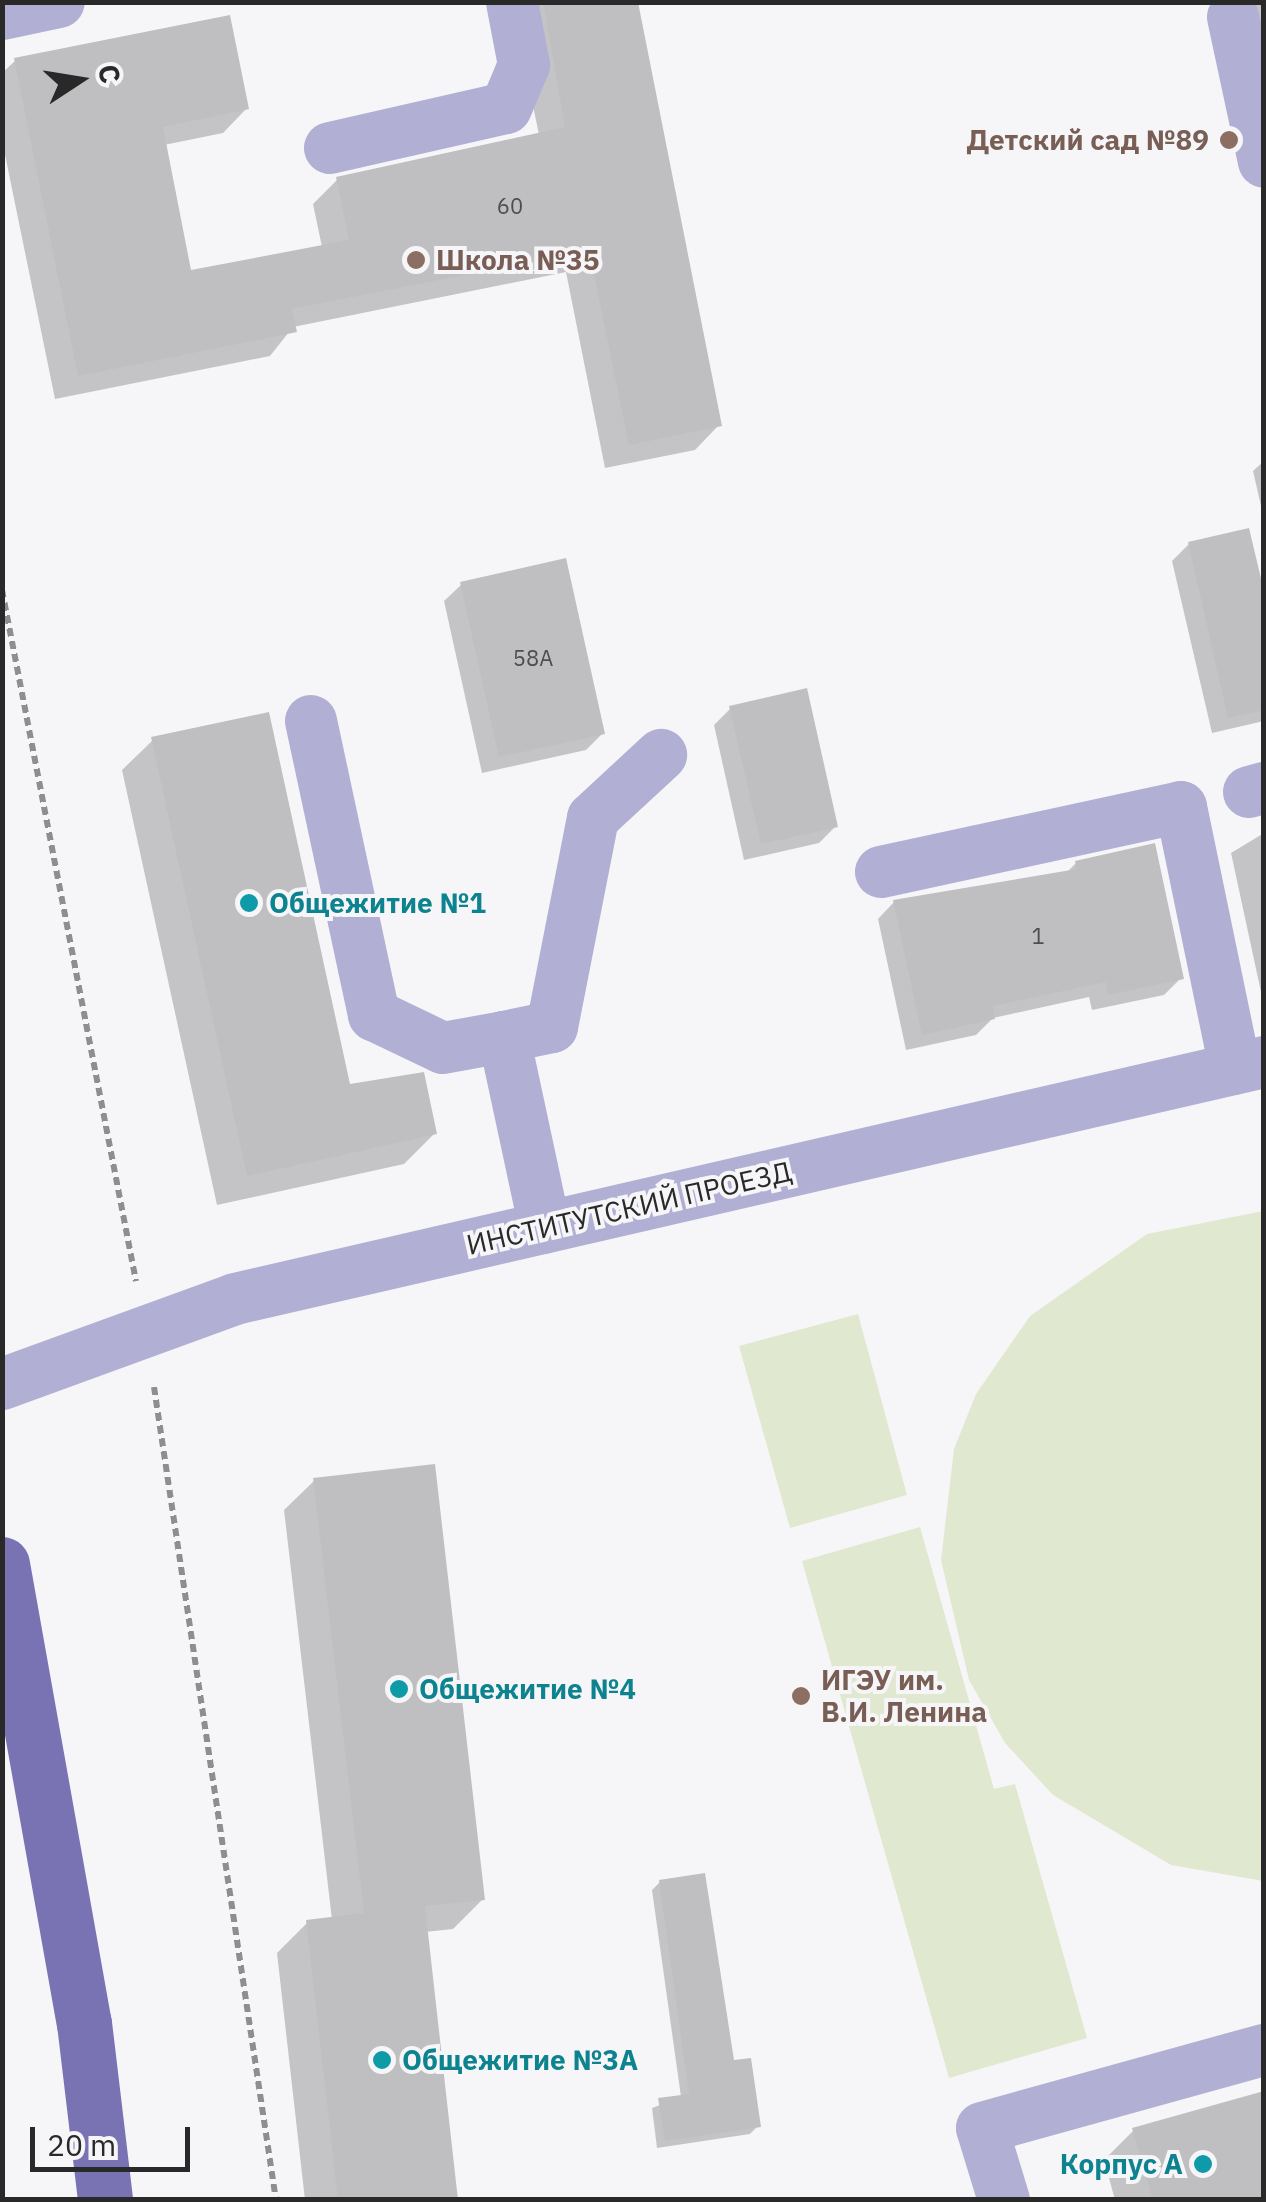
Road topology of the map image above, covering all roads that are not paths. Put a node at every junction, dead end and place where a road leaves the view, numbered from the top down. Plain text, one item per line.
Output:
1 (59, 2) edge
2 (512, 2) edge
3 (2, 14) edge
4 (1233, 17) dead end
5 (330, 148) dead end
6 (1264, 162) edge
7 (311, 721) dead end
8 (661, 755) dead end
9 (881, 872) dead end
10 (504, 1037) junction
11 (1249, 1065) edge
12 (545, 1228) junction
13 (2, 1384) edge
14 (2, 1564) edge
15 (9, 1674) edge
16 (1264, 2050) edge
17 (105, 2200) edge
18 (1004, 2200) edge

1 - 3 street
2 - 5 street
4 - 6 street
7 - 10 street
8 - 10 street
9 - 11 street
10 - 12 street
11 - 12 street, ИНСТИТУТСКИЙ ПРОЕЗД
12 - 13 street, ИНСТИТУТСКИЙ ПРОЕЗД
14 - 15 main road
15 - 17 main road
16 - 18 street

